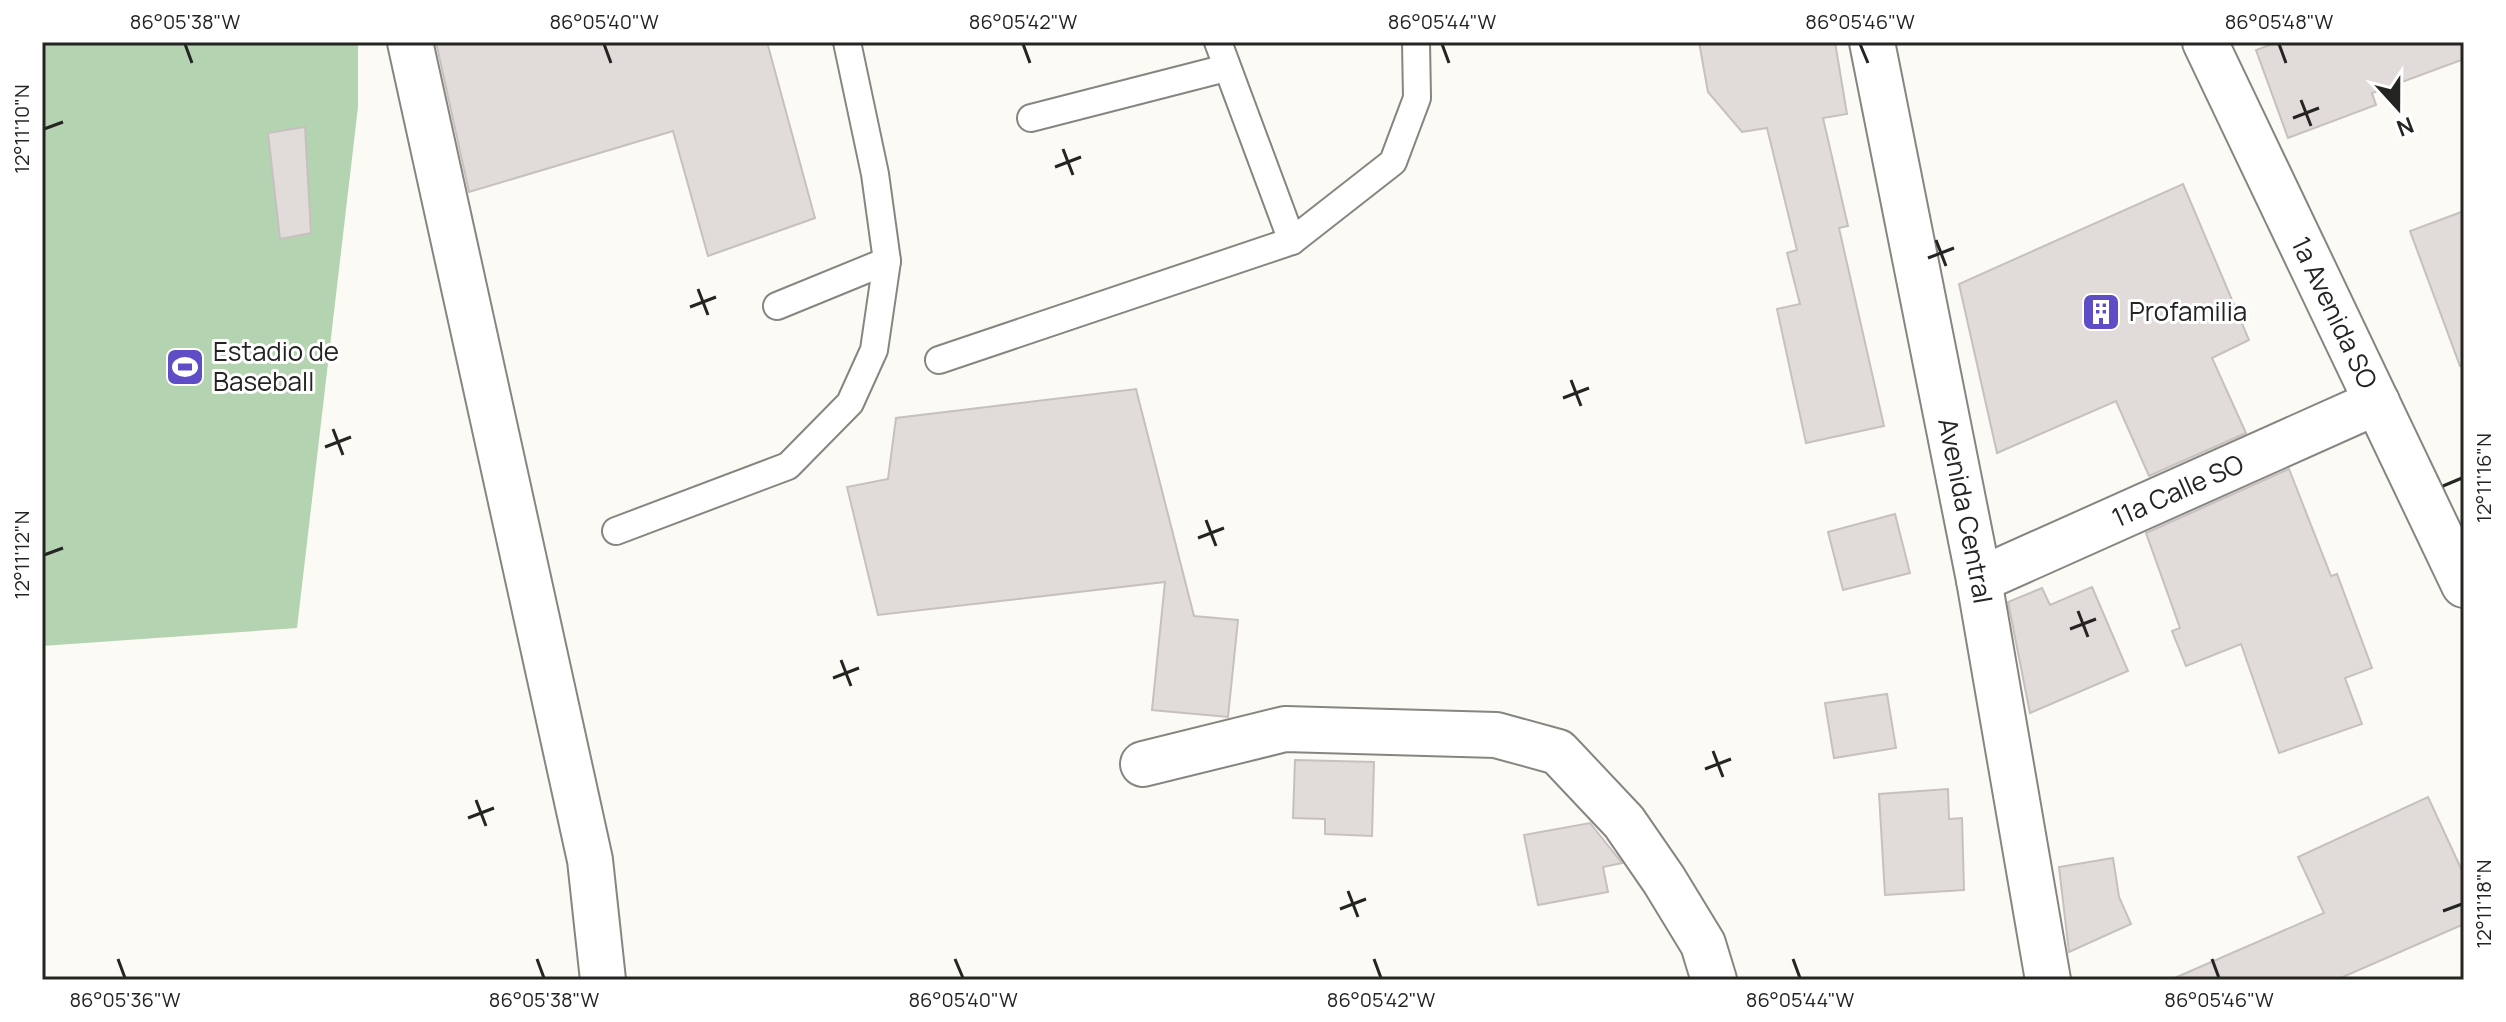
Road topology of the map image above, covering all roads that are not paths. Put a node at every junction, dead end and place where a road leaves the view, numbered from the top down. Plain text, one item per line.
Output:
1 (410, 42) edge
2 (847, 42) edge
3 (1218, 42) edge
4 (1416, 42) edge
5 (1872, 42) edge
6 (2205, 42) edge
7 (1226, 68) junction
8 (1031, 118) dead end
9 (1292, 241) junction
10 (887, 261) junction
11 (777, 306) dead end
12 (939, 360) dead end
13 (2377, 402) junction
14 (616, 531) dead end
15 (1979, 580) junction
16 (2464, 585) edge
17 (1143, 764) dead end
18 (603, 980) edge
19 (1714, 980) edge
20 (2048, 980) edge

1 - 18 main road
2 - 10 lane
3 - 7 lane
4 - 9 lane
5 - 15 main road, Avenida Central
6 - 13 main road, 1a Avenida SO
7 - 8 lane
7 - 9 lane
9 - 12 lane
10 - 11 lane
10 - 14 lane
13 - 15 main road, 11a Calle SO
13 - 16 main road, 1a Avenida SO
15 - 20 main road, Avenida Central
17 - 19 main road

